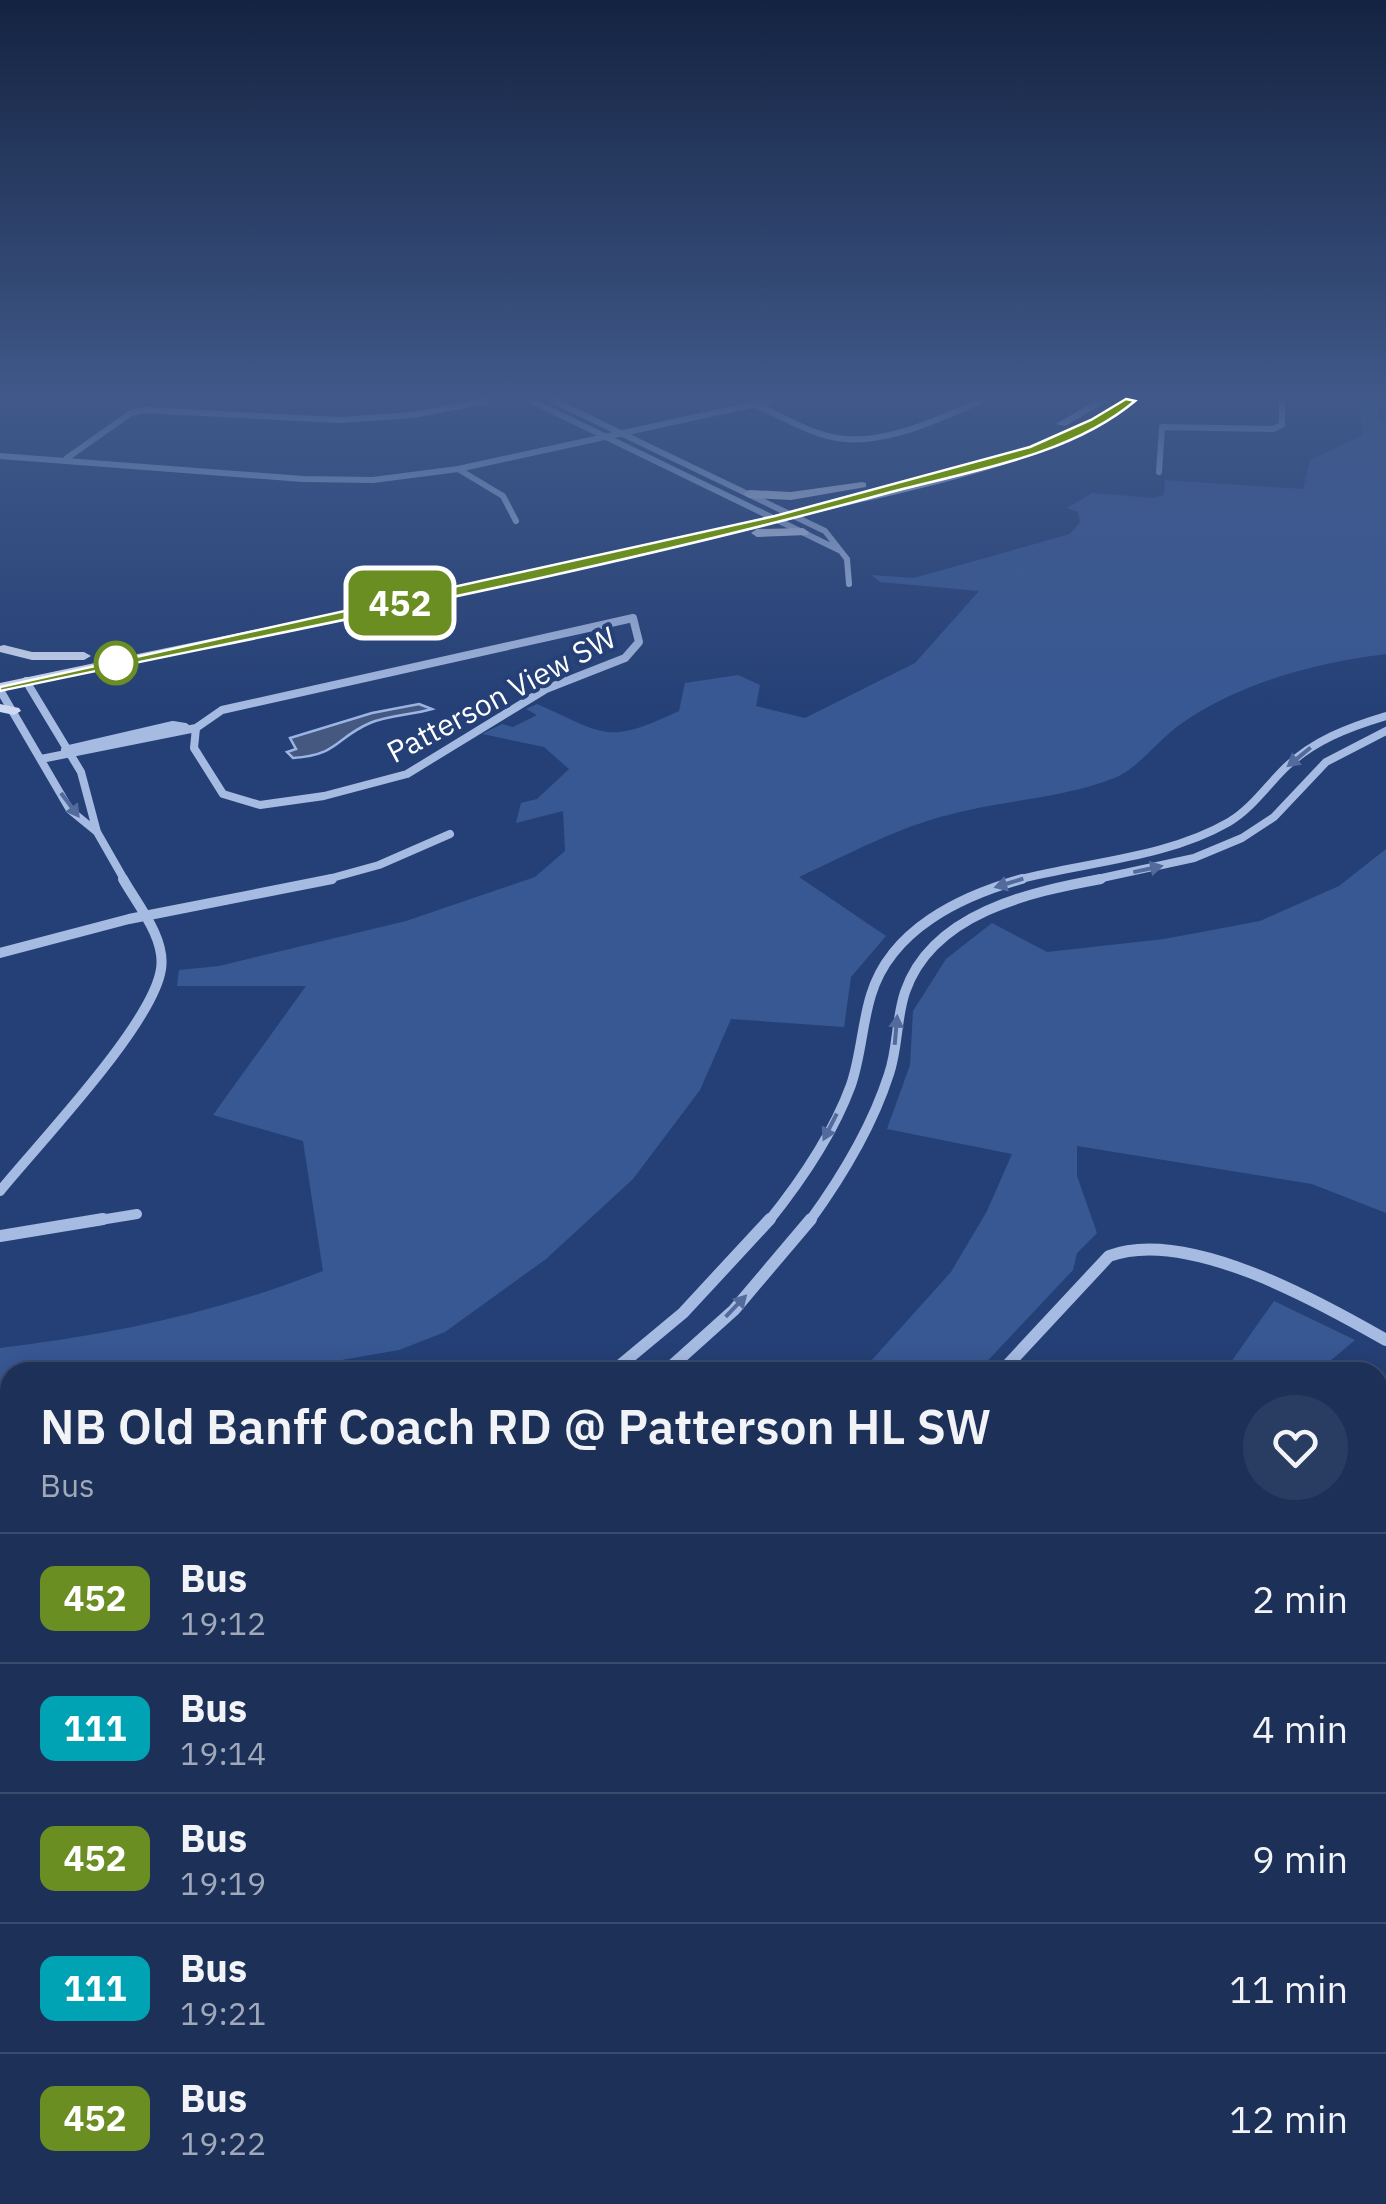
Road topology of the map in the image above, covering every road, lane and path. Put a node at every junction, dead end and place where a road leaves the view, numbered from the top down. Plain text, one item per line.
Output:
1 (513, 504) edge
2 (744, 504) edge
3 (763, 504) edge
4 (806, 504) edge
5 (831, 504) edge
6 (759, 511) junction
7 (776, 513) junction
8 (793, 514) junction
9 (516, 521) dead end
10 (803, 532) junction
11 (705, 536) junction
12 (839, 550) junction
13 (849, 584) dead end
14 (2, 646) edge
15 (84, 656) junction
16 (0, 674) edge
17 (22, 676) junction
18 (0, 688) edge
19 (7, 710) edge
20 (1386, 716) edge
21 (196, 728) junction
22 (1386, 731) edge
23 (71, 752) junction
24 (41, 759) junction
25 (1238, 816) junction
26 (1264, 826) junction
27 (97, 832) junction
28 (450, 834) dead end
29 (144, 916) junction
30 (0, 953) edge
31 (0, 1191) edge
32 (137, 1214) dead end
33 (0, 1236) edge
34 (1386, 1340) edge
35 (623, 1362) edge
36 (675, 1362) edge
37 (1010, 1362) edge

1 - 9 street
2 - 6 street
3 - 7 street
4 - 7 main road
5 - 8 main road
6 - 7 main road
6 - 15 main road
7 - 8 main road
7 - 10 street
7 - 11 main road
8 - 12 street
10 - 11 main road
10 - 12 street
11 - 17 main road
12 - 13 street
14 - 15 main road
14 - 17 main road
15 - 17 main road
16 - 17 main road
17 - 18 main road
17 - 23 street
18 - 19 street
19 - 24 street
20 -> 25 street
21 - 21 street, Patterson View SW
21 - 23 street, Patterson View SW
22 - 26 street
23 - 24 street, Patterson View SW
23 - 27 street
24 -> 27 street
25 - 26 street
25 -> 35 street
36 -> 26 street
27 - 29 street
28 - 29 street
29 - 30 street
29 - 31 street
32 - 33 street
34 - 37 street

